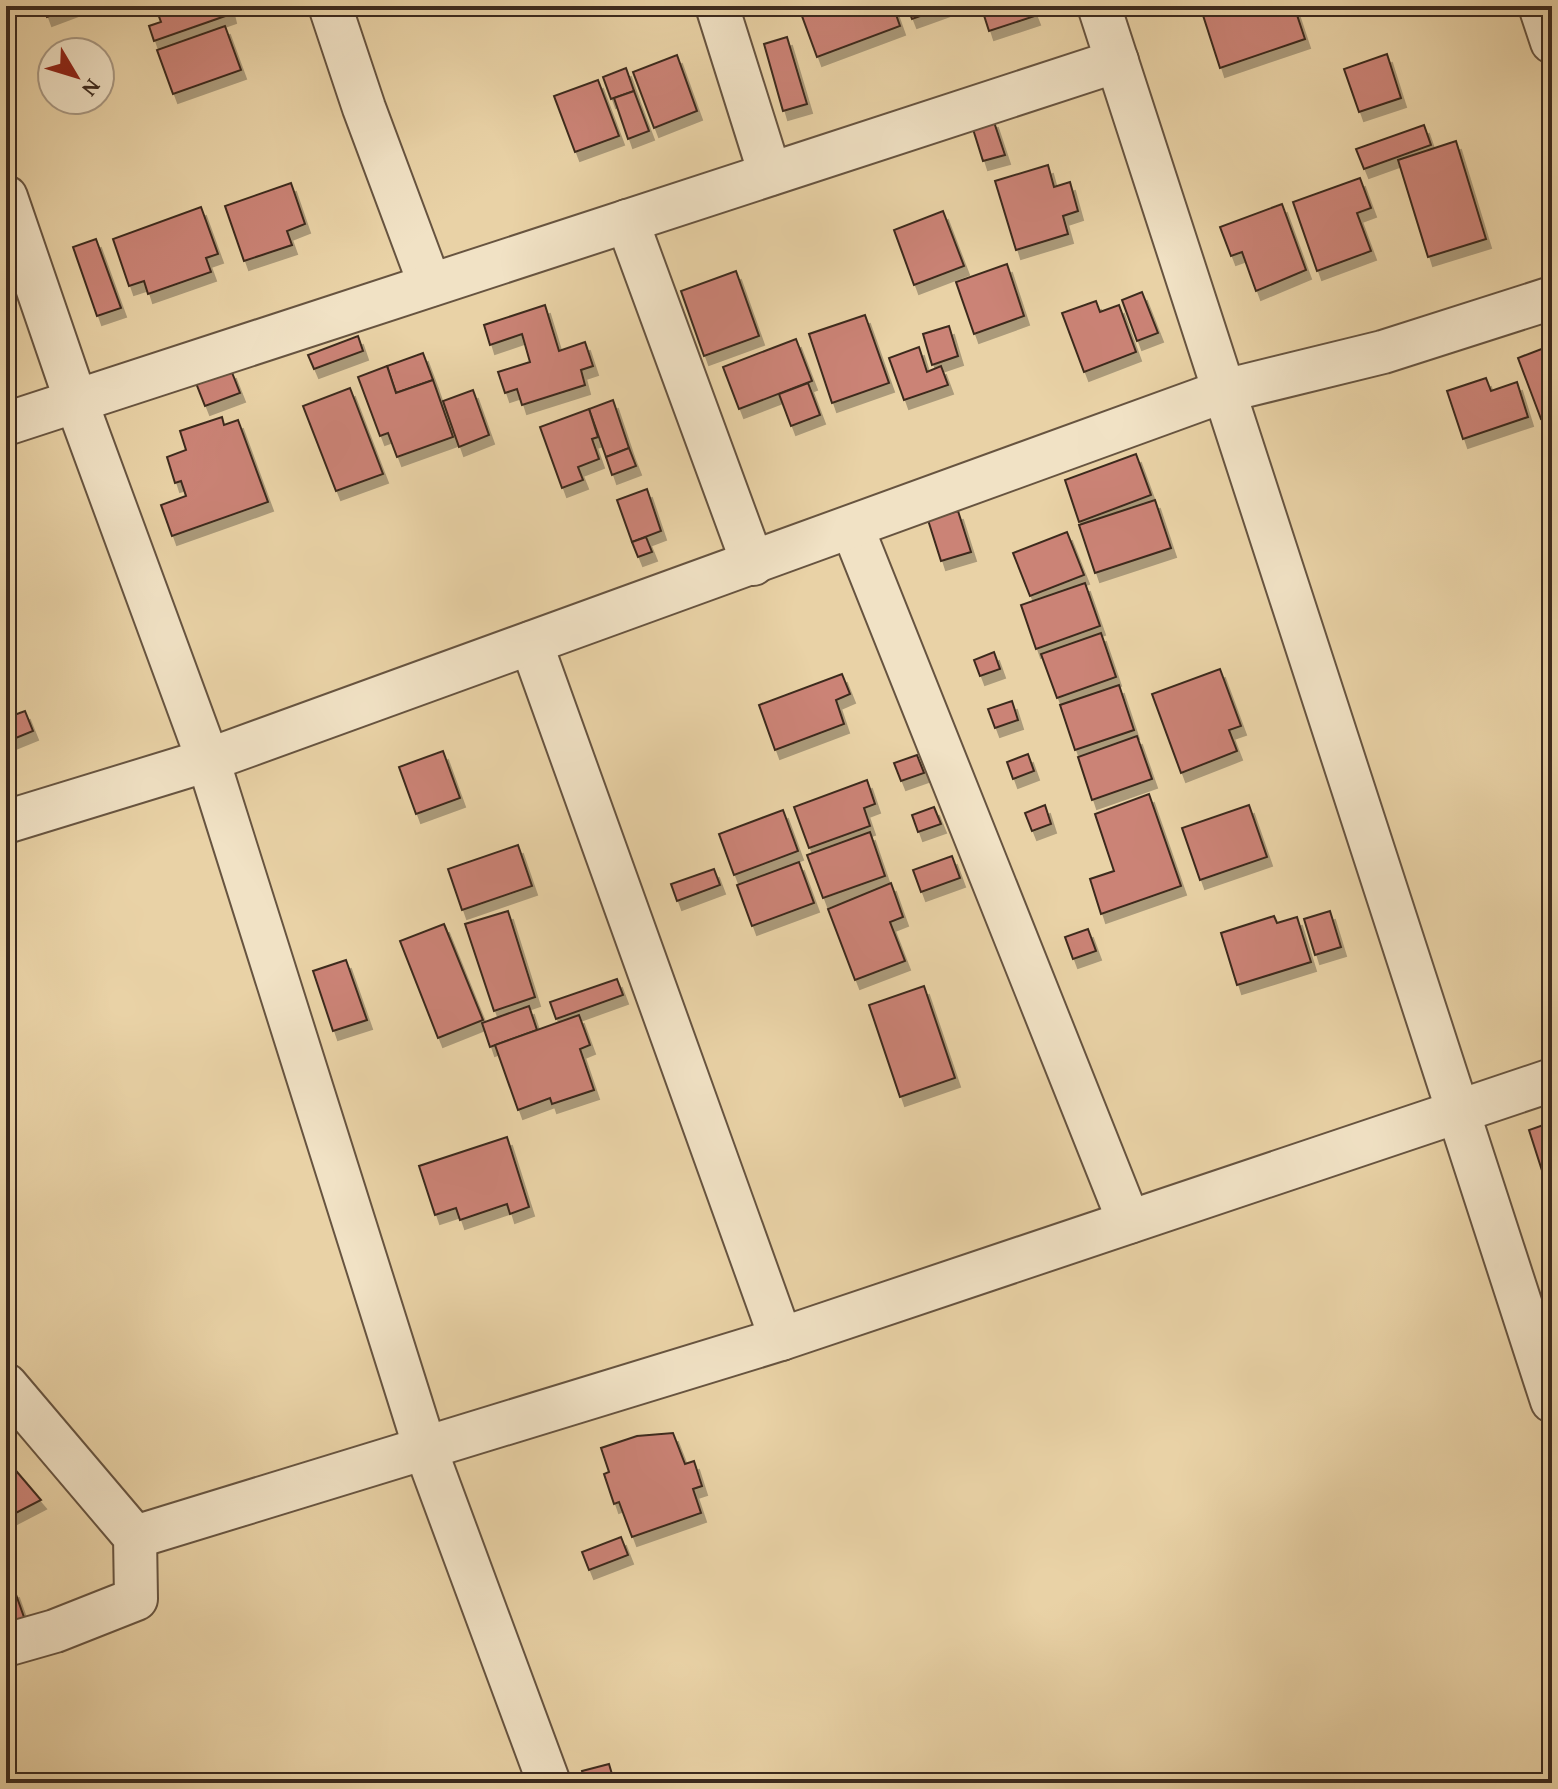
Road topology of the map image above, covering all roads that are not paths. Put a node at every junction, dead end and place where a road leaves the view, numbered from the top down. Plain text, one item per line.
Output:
1 (330, 6) edge
2 (717, 6) edge
3 (1099, 6) edge
4 (1540, 6) edge
5 (1552, 42) edge
6 (1117, 61) junction
7 (770, 174) junction
8 (6, 197) edge
9 (627, 221) junction
10 (430, 285) junction
11 (1552, 298) edge
12 (1224, 391) junction
13 (76, 401) junction
14 (6, 424) edge
15 (852, 527) junction
16 (753, 564) junction
17 (531, 643) junction
18 (208, 760) junction
19 (6, 822) edge
20 (1552, 1080) edge
21 (1458, 1111) junction
22 (1129, 1222) junction
23 (781, 1339) junction
24 (6, 1385) edge
25 (1552, 1401) edge
26 (425, 1448) junction
27 (135, 1537) junction
28 (6, 1645) edge
29 (549, 1783) edge

1 - 10 street
2 - 7 street
3 - 6 street
4 - 5 street
6 - 7 street
6 - 12 street
7 - 9 street
8 - 13 street
9 - 10 street
9 - 16 street
10 - 13 street
11 - 12 street
12 - 15 street
12 - 21 street
13 - 14 street
13 - 18 street
15 - 16 street
15 - 22 street
16 - 17 street
17 - 18 street
17 - 23 street
18 - 19 street
18 - 26 street
20 - 21 street
21 - 22 street
21 - 25 street
22 - 23 street
23 - 26 street
24 - 27 street
26 - 27 street
26 - 29 street
27 - 28 street

